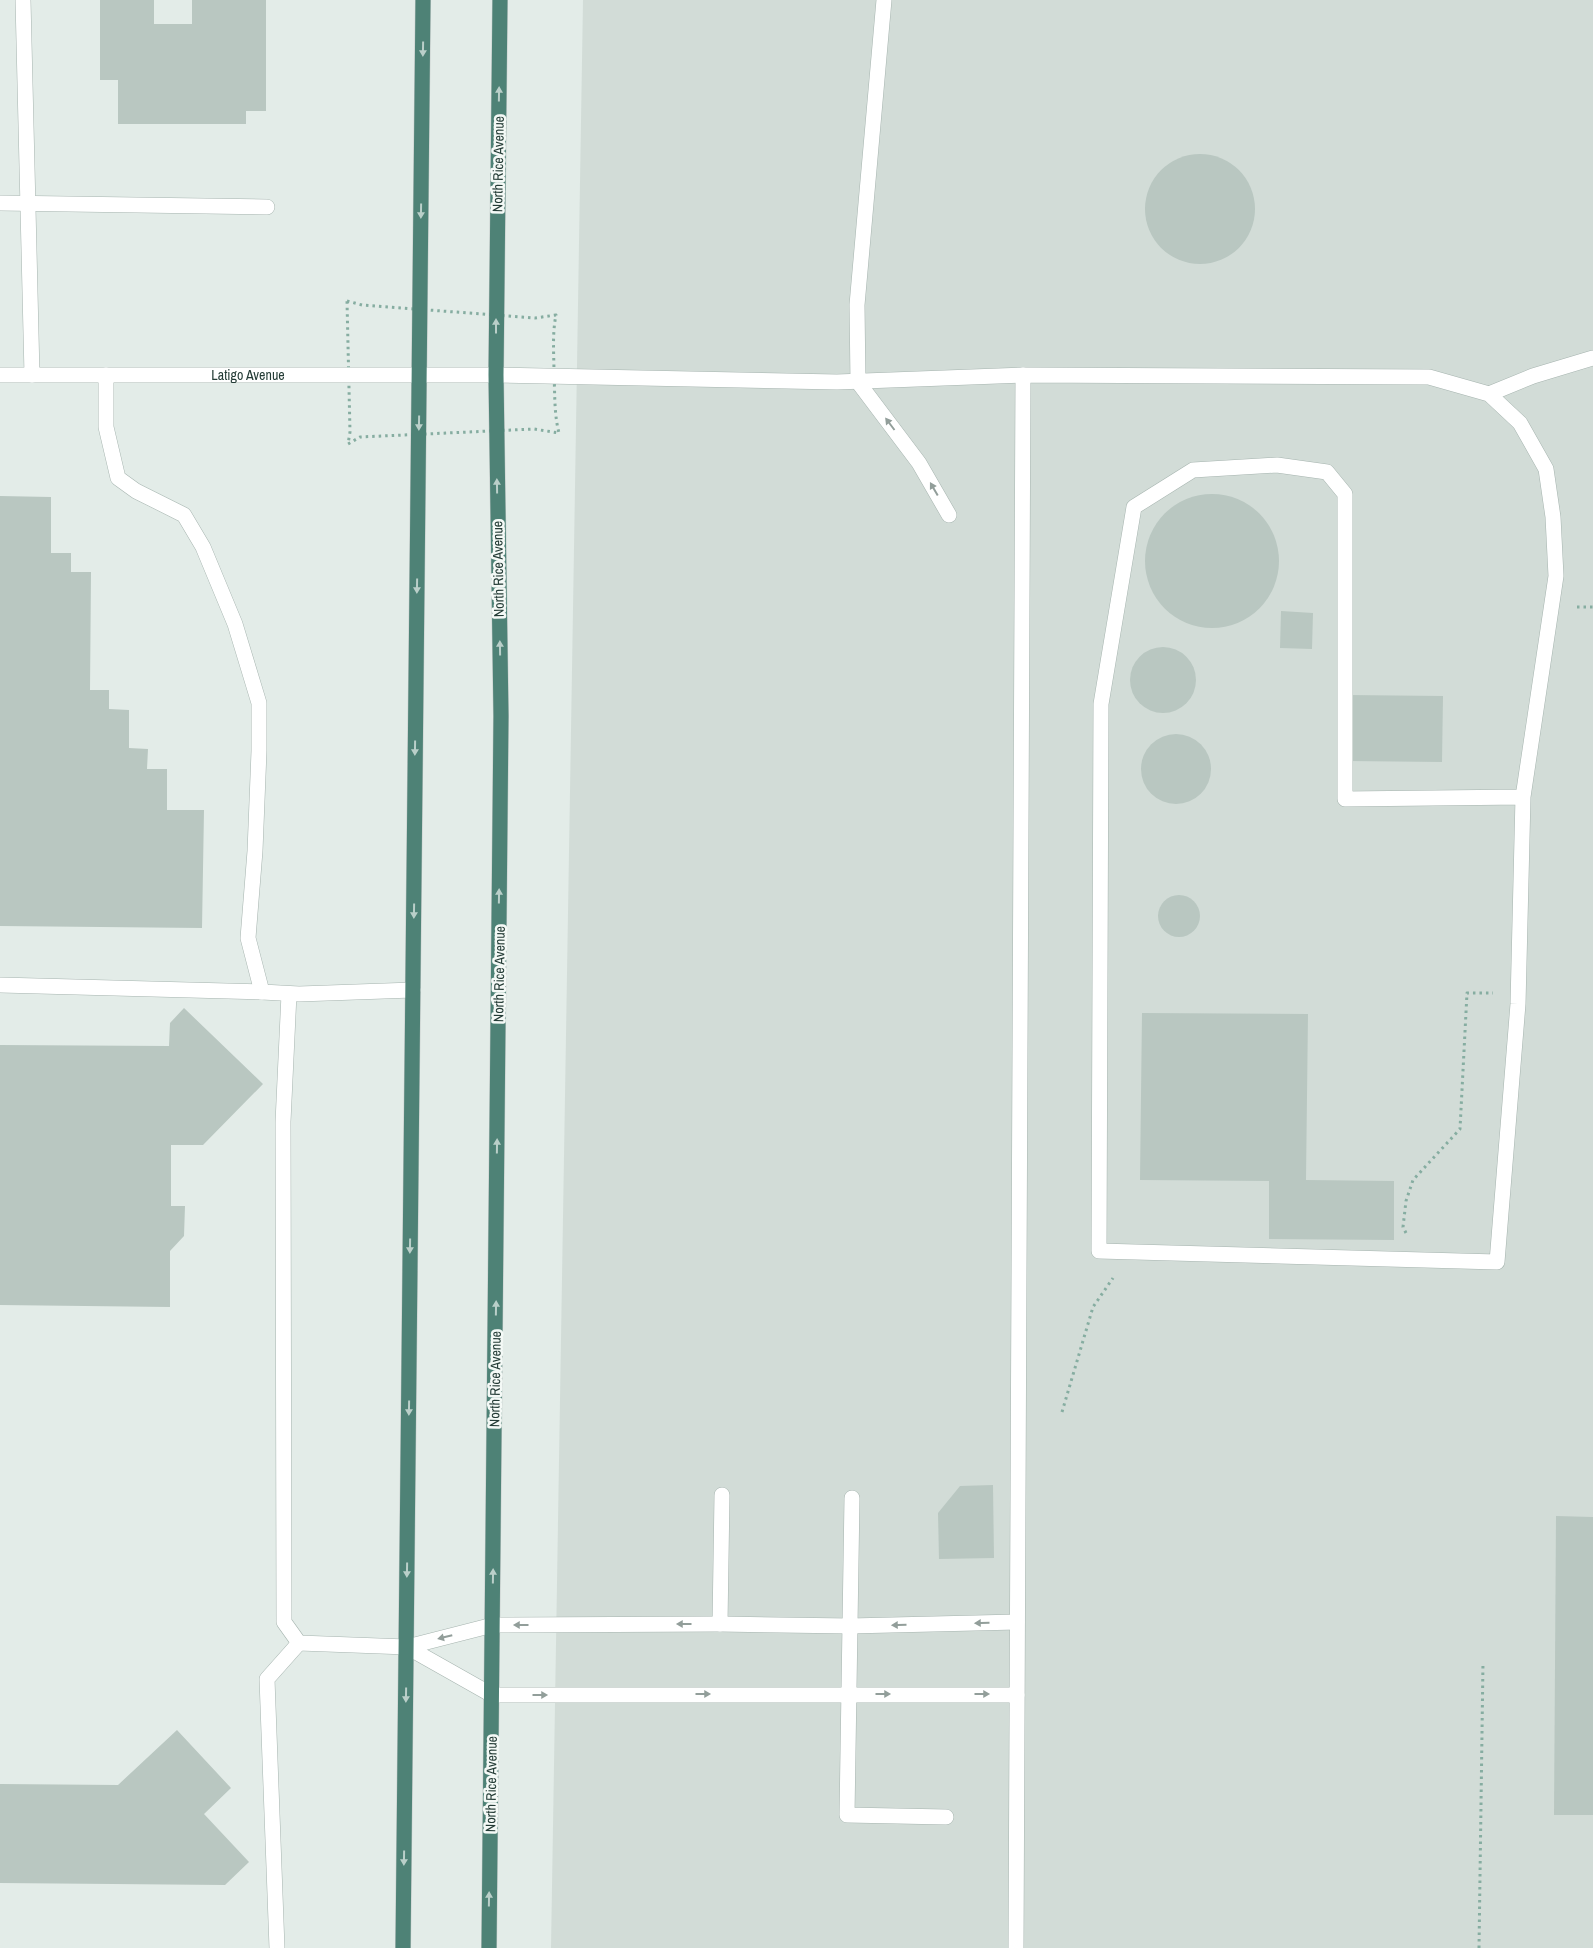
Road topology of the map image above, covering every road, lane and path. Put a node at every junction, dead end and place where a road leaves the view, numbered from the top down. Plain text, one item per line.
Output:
1 (23, 0) edge
2 (423, 0) edge
3 (500, 0) edge
4 (884, 0) edge
5 (0, 203) edge
6 (28, 204) junction
7 (267, 207) dead end
8 (1593, 358) edge
9 (0, 375) edge
10 (32, 375) junction
11 (106, 375) junction
12 (419, 375) junction
13 (496, 375) junction
14 (1023, 375) junction
15 (858, 382) junction
16 (1489, 394) junction
17 (949, 516) dead end
18 (1576, 607) dead end
19 (1593, 607) edge
20 (1523, 797) junction
21 (0, 985) edge
22 (413, 990) junction
23 (262, 992) junction
24 (290, 994) junction
25 (1518, 994) junction
26 (1409, 1260) junction
27 (1115, 1276) dead end
28 (1062, 1412) dead end
29 (722, 1495) dead end
30 (852, 1498) dead end
31 (1017, 1622) junction
32 (720, 1624) junction
33 (493, 1625) junction
34 (850, 1626) junction
35 (299, 1643) junction
36 (406, 1647) junction
37 (1483, 1662) dead end
38 (849, 1693) junction
39 (492, 1695) junction
40 (1017, 1695) junction
41 (946, 1817) dead end
42 (277, 1948) edge
43 (404, 1948) edge
44 (489, 1948) edge
45 (1016, 1948) edge
46 (1480, 1948) edge

1 - 6 street
2 -> 12 highway
13 -> 3 highway, North Rice Avenue
4 - 15 street
5 - 6 street
6 - 7 street
6 - 10 street
8 - 16 street
9 - 10 street, Latigo Avenue
10 - 11 street, Latigo Avenue
11 - 12 street, Latigo Avenue
11 - 23 street
12 - 13 street, Latigo Avenue
12 -> 22 highway
13 - 15 street, Latigo Avenue
33 -> 13 highway, North Rice Avenue
14 - 15 street, Latigo Avenue
14 - 16 street, Latigo Avenue
14 - 31 street
17 -> 15 street
16 - 20 street
18 - 19 path
20 - 25 street
20 - 26 street
21 - 23 street
22 - 24 street
22 -> 36 highway
23 - 24 street
24 - 35 street
25 - 26 path
25 - 26 street
27 - 28 path
29 - 32 street
30 - 34 street
31 -> 34 street
31 - 40 street
32 -> 33 street
32 - 34 street
33 -> 36 street
33 - 39 highway, North Rice Avenue
34 - 38 street
35 - 36 street
35 - 42 street
36 - 39 street
36 -> 43 highway
37 - 46 path
39 -> 38 street
38 -> 40 street
38 - 41 street
44 -> 39 highway, North Rice Avenue
40 - 45 street

